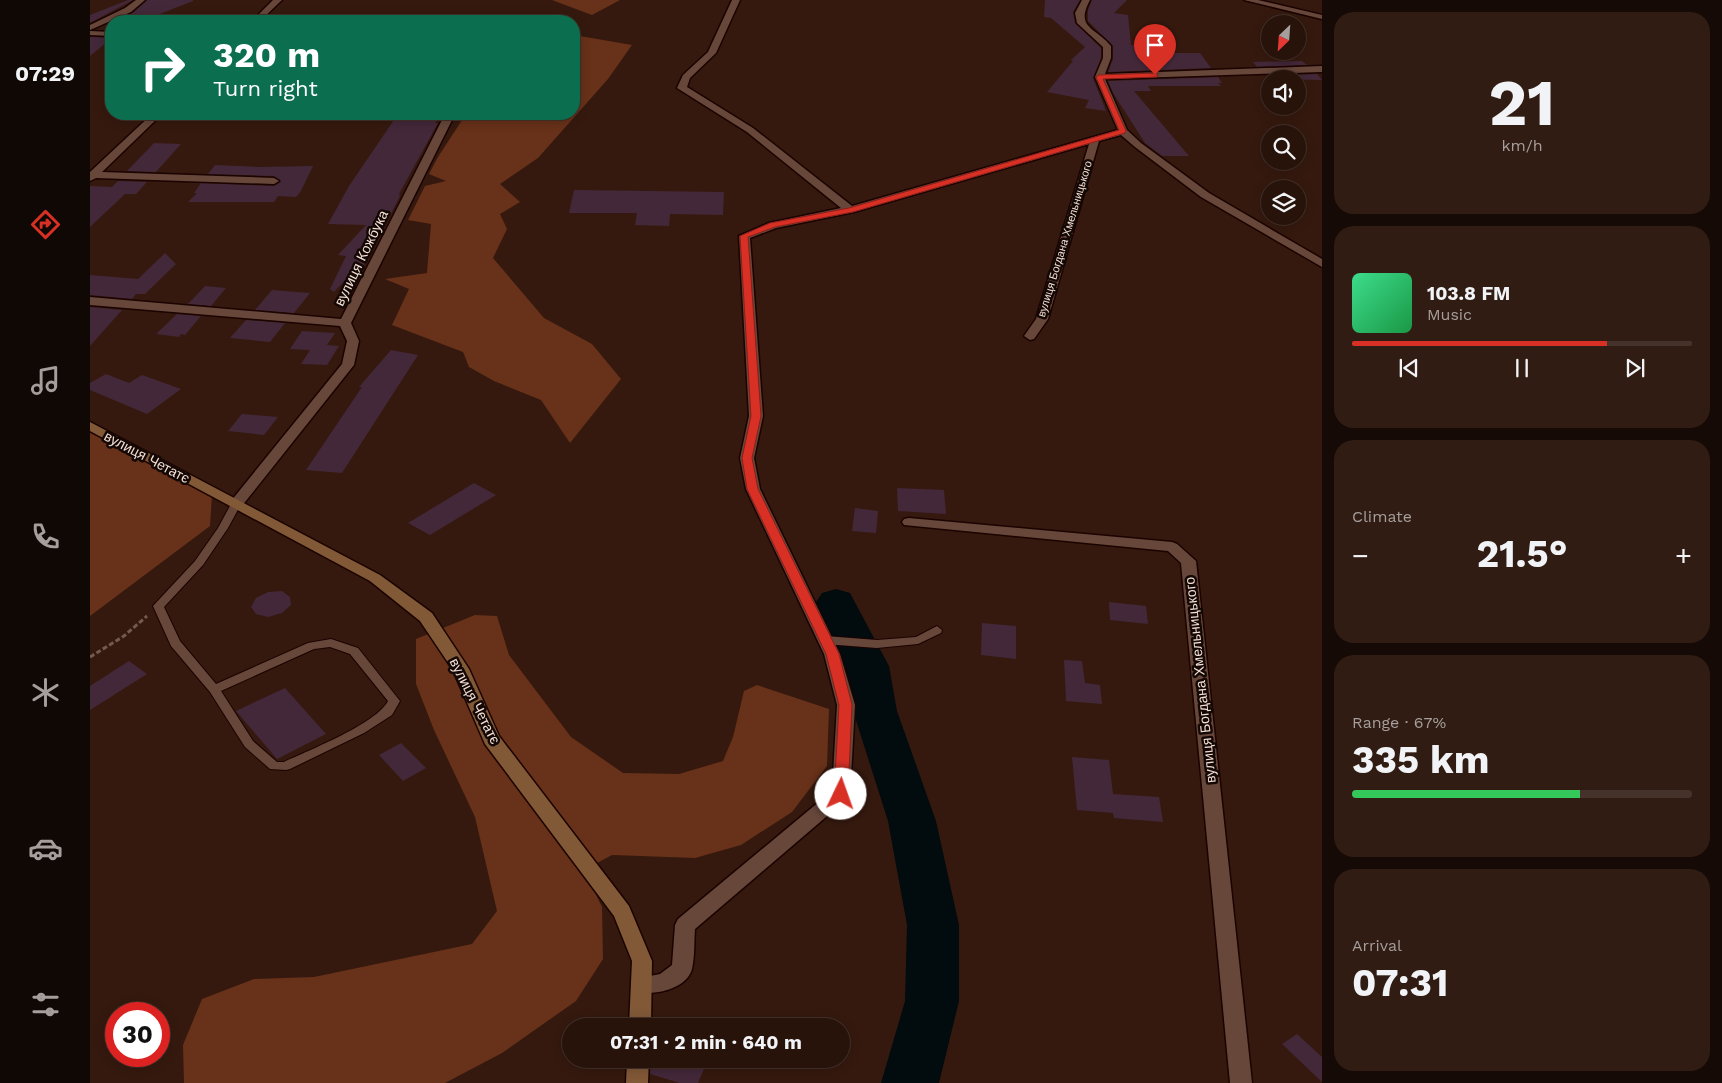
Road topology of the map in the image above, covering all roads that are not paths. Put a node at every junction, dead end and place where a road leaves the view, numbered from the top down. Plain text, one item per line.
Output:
1 (141, 0) edge
2 (278, 0) edge
3 (736, 0) edge
4 (1086, 0) edge
5 (1248, 0) edge
6 (117, 15) edge
7 (262, 15) edge
8 (1322, 17) edge
9 (105, 21) edge
10 (90, 28) edge
11 (90, 34) edge
12 (105, 34) edge
13 (1322, 69) edge
14 (1099, 77) junction
15 (151, 120) edge
16 (447, 120) edge
17 (1123, 131) junction
18 (1095, 140) junction
19 (92, 177) edge
20 (274, 181) dead end
21 (850, 210) junction
22 (1322, 264) edge
23 (90, 301) edge
24 (346, 323) junction
25 (1030, 336) dead end
26 (90, 426) edge
27 (236, 504) junction
28 (909, 522) dead end
29 (937, 630) dead end
30 (825, 640) junction
31 (214, 689) junction
32 (642, 985) junction
33 (640, 1018) edge
34 (638, 1068) edge
35 (637, 1083) edge
36 (1241, 1083) edge

1 - 6 street
2 - 7 street
3 - 21 street
4 - 14 street
5 - 8 street
9 - 10 street
11 - 12 street
13 - 14 street
14 - 17 street
15 - 19 street
16 - 24 street, вулиця Кожбука
17 - 18 street, вулиця Богдана Хмельницького
17 - 22 street
18 - 21 street, вулиця Богдана Хмельницького
18 - 25 street, вулиця Богдана Хмельницького
19 - 20 street
21 - 30 street, вулиця Богдана Хмельницького
23 - 24 street
24 - 27 street, вулиця Кожбука
26 - 27 street, вулиця Четатє
27 - 31 lane
27 - 32 street, вулиця Четатє
28 - 36 street, вулиця Богдана Хмельницького
29 - 30 lane
30 - 32 street, вулиця Богдана Хмельницького
31 - 31 lane
32 - 33 street, вулиця Четатє
34 - 35 street

